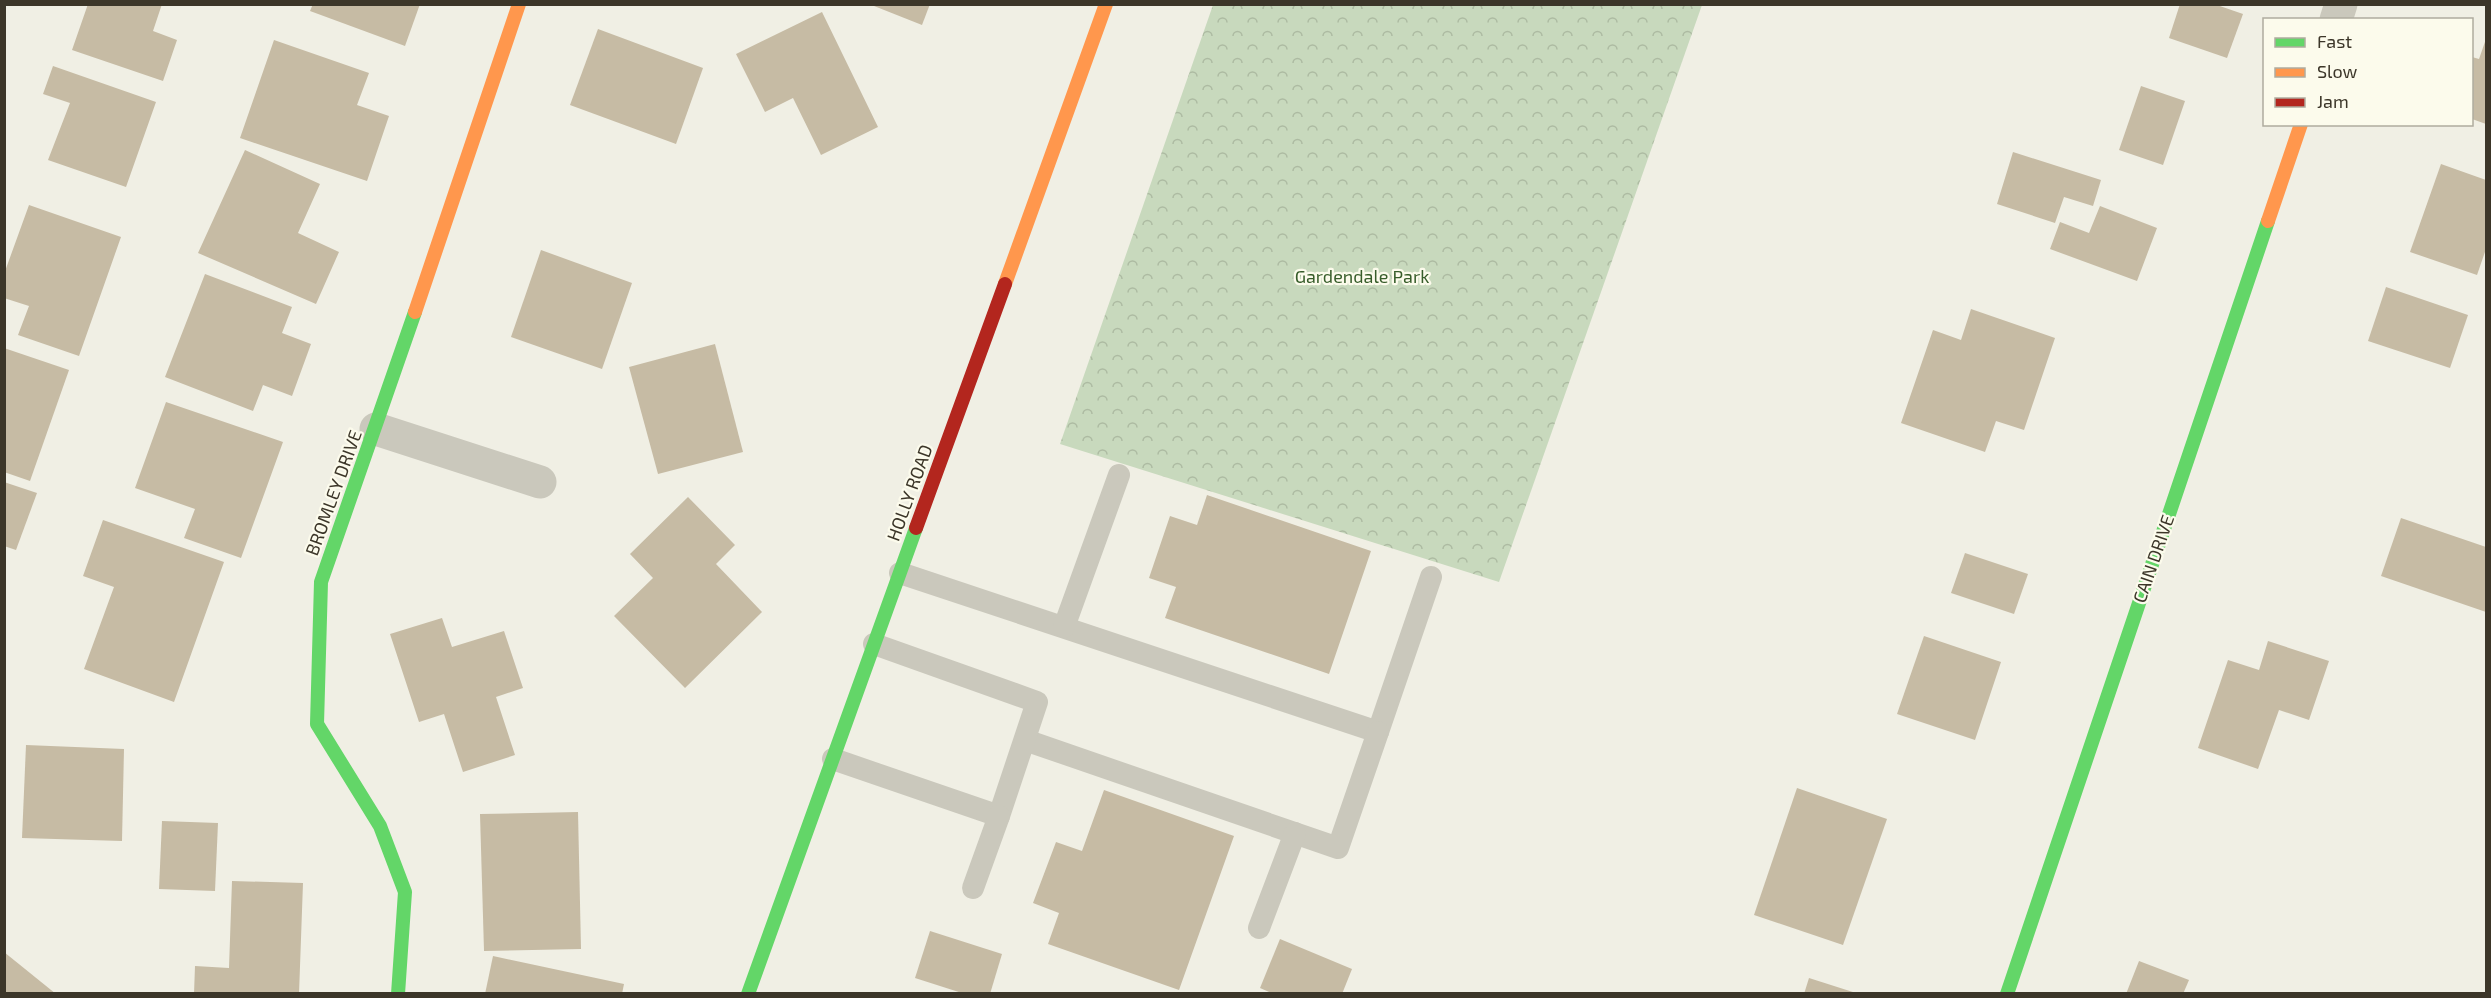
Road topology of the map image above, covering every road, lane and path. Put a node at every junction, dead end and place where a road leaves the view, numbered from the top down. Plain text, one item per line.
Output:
1 (519, 4) edge
2 (1106, 4) edge
3 (2300, 126) edge
4 (376, 429) junction
5 (1119, 475) dead end
6 (540, 482) dead end
7 (900, 573) junction
8 (1431, 577) dead end
9 (1064, 627) junction
10 (874, 644) junction
11 (1378, 732) junction
12 (1025, 740) junction
13 (833, 759) junction
14 (999, 816) junction
15 (1295, 833) junction
16 (973, 888) dead end
17 (1259, 928) dead end
18 (398, 993) edge
19 (748, 993) edge
20 (2007, 993) edge

1 - 4 street, BROMLEY DRIVE
2 - 7 street, HOLLY ROAD
3 - 20 street, CAIN DRIVE
4 - 6 street
4 - 18 street, BROMLEY DRIVE
5 - 9 lane
7 - 9 lane
7 - 10 street, HOLLY ROAD
8 - 11 lane
9 - 11 lane
10 - 12 lane
10 - 13 street, HOLLY ROAD
11 - 15 lane
12 - 14 lane
12 - 15 lane
13 - 14 lane
13 - 19 street, HOLLY ROAD
14 - 16 lane
15 - 17 lane

